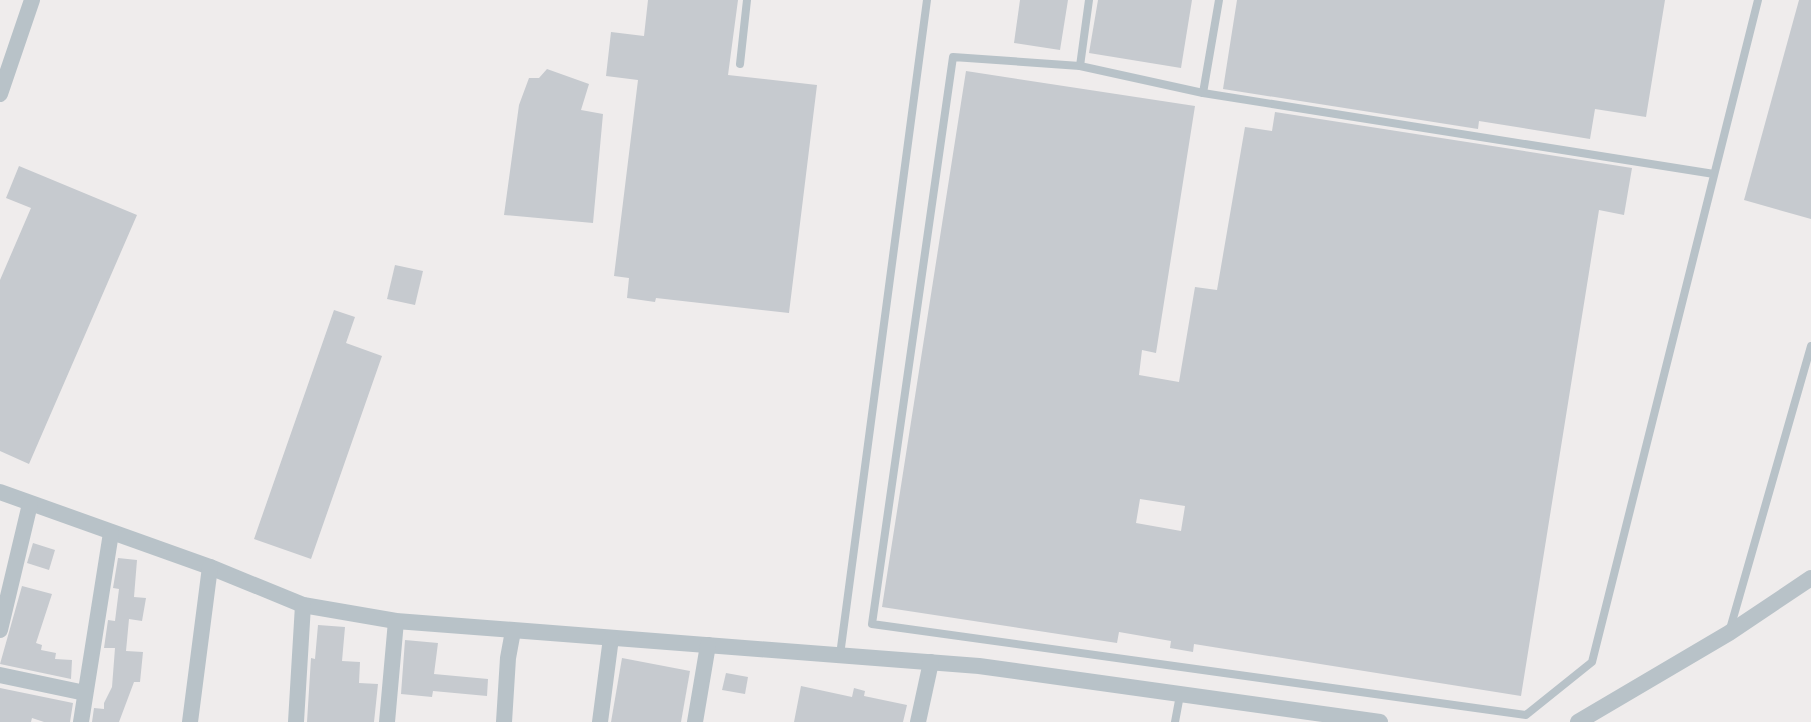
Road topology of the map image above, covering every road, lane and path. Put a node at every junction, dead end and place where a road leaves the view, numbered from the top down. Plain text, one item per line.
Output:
1 (32, 0) edge
2 (747, 0) edge
3 (927, 0) edge
4 (1089, 0) edge
5 (1219, 0) edge
6 (1758, 0) edge
7 (740, 64) dead end
8 (1080, 66) junction
9 (1203, 93) junction
10 (0, 94) edge
11 (1714, 174) junction
12 (1811, 346) edge
13 (0, 492) edge
14 (30, 504) junction
15 (111, 533) junction
16 (210, 567) junction
17 (1811, 578) edge
18 (303, 605) junction
19 (396, 621) junction
20 (0, 630) edge
21 (513, 631) junction
22 (1729, 633) junction
23 (611, 638) junction
24 (708, 645) junction
25 (840, 655) junction
26 (931, 662) junction
27 (0, 675) edge
28 (85, 693) junction
29 (1180, 694) junction
30 (81, 722) edge
31 (190, 722) edge
32 (296, 722) edge
33 (387, 722) edge
34 (504, 722) edge
35 (600, 722) edge
36 (695, 722) edge
37 (918, 722) edge
38 (1175, 722) edge
39 (1380, 722) edge
40 (1578, 722) edge

1 - 10 street
2 - 7 lane
3 - 25 lane
4 - 8 lane
5 - 9 lane
6 - 11 lane
8 - 9 lane
8 - 11 lane
9 - 11 lane
12 - 22 lane
13 - 14 street
14 - 15 street
14 - 20 street
15 - 16 street
15 - 28 street
16 - 18 street
16 - 31 street
17 - 22 street
18 - 19 street
18 - 32 street
19 - 21 street
19 - 33 street
21 - 23 street
21 - 34 street
22 - 40 street
23 - 24 street
23 - 35 street
24 - 25 street
24 - 36 street
25 - 26 street
26 - 29 street
26 - 37 street
27 - 28 street
28 - 30 street
29 - 38 lane
29 - 39 street

